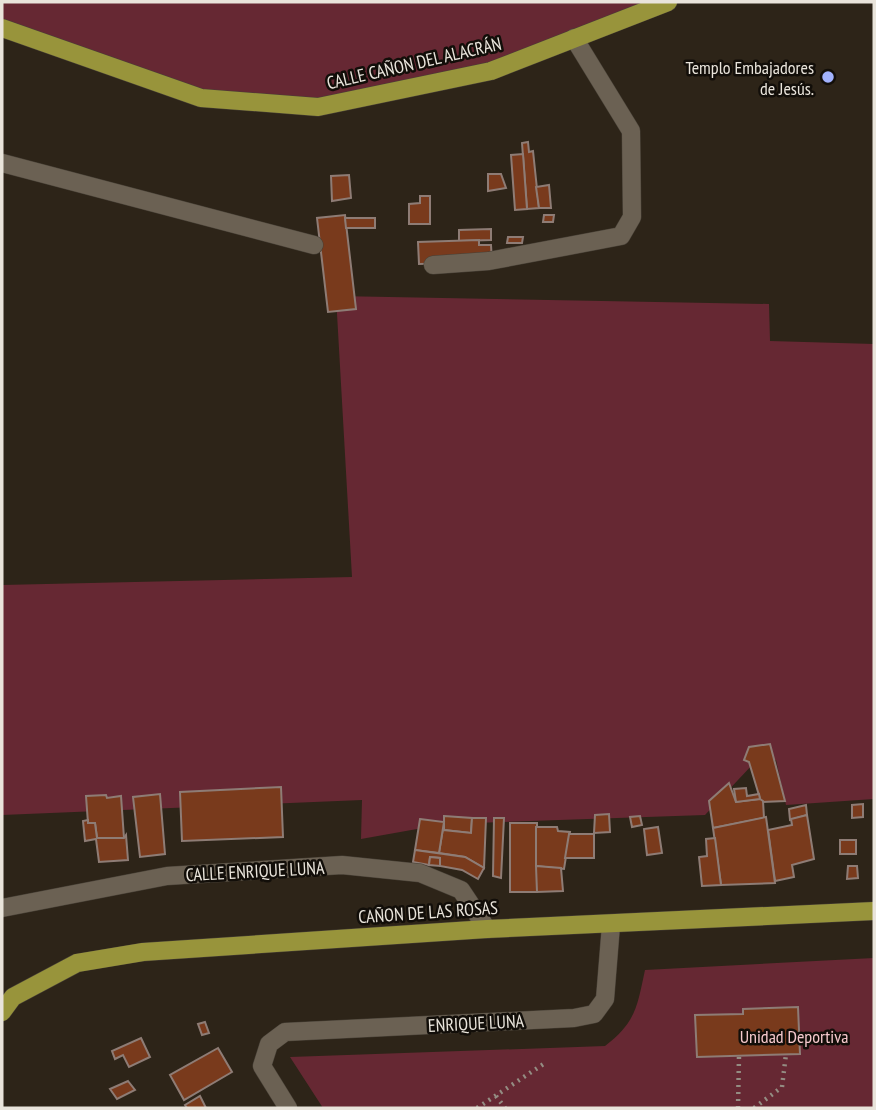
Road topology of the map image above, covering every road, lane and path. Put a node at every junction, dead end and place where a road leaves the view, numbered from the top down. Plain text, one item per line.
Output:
1 (668, 2) edge
2 (2, 28) edge
3 (574, 38) junction
4 (2, 163) edge
5 (314, 245) dead end
6 (433, 265) dead end
7 (2, 908) edge
8 (874, 911) edge
9 (611, 925) junction
10 (487, 929) junction
11 (2, 1012) edge
12 (786, 1054) dead end
13 (738, 1056) dead end
14 (545, 1063) dead end
15 (496, 1096) junction
16 (288, 1108) edge
17 (477, 1108) edge
18 (505, 1108) edge
19 (738, 1108) edge
20 (754, 1108) edge

1 - 3 main road, CALLE CAÑON DEL ALACRÁN
2 - 3 main road, CALLE CAÑON DEL ALACRÁN
3 - 6 street
4 - 5 street
7 - 10 street, CALLE ENRIQUE LUNA
8 - 9 main road, CAÑON DE LAS ROSAS
9 - 10 main road, CAÑON DE LAS ROSAS
9 - 16 street, ENRIQUE LUNA
10 - 11 main road, CAÑON DE LAS ROSAS
12 - 20 path
13 - 19 path
14 - 15 path
15 - 17 path
15 - 18 path

